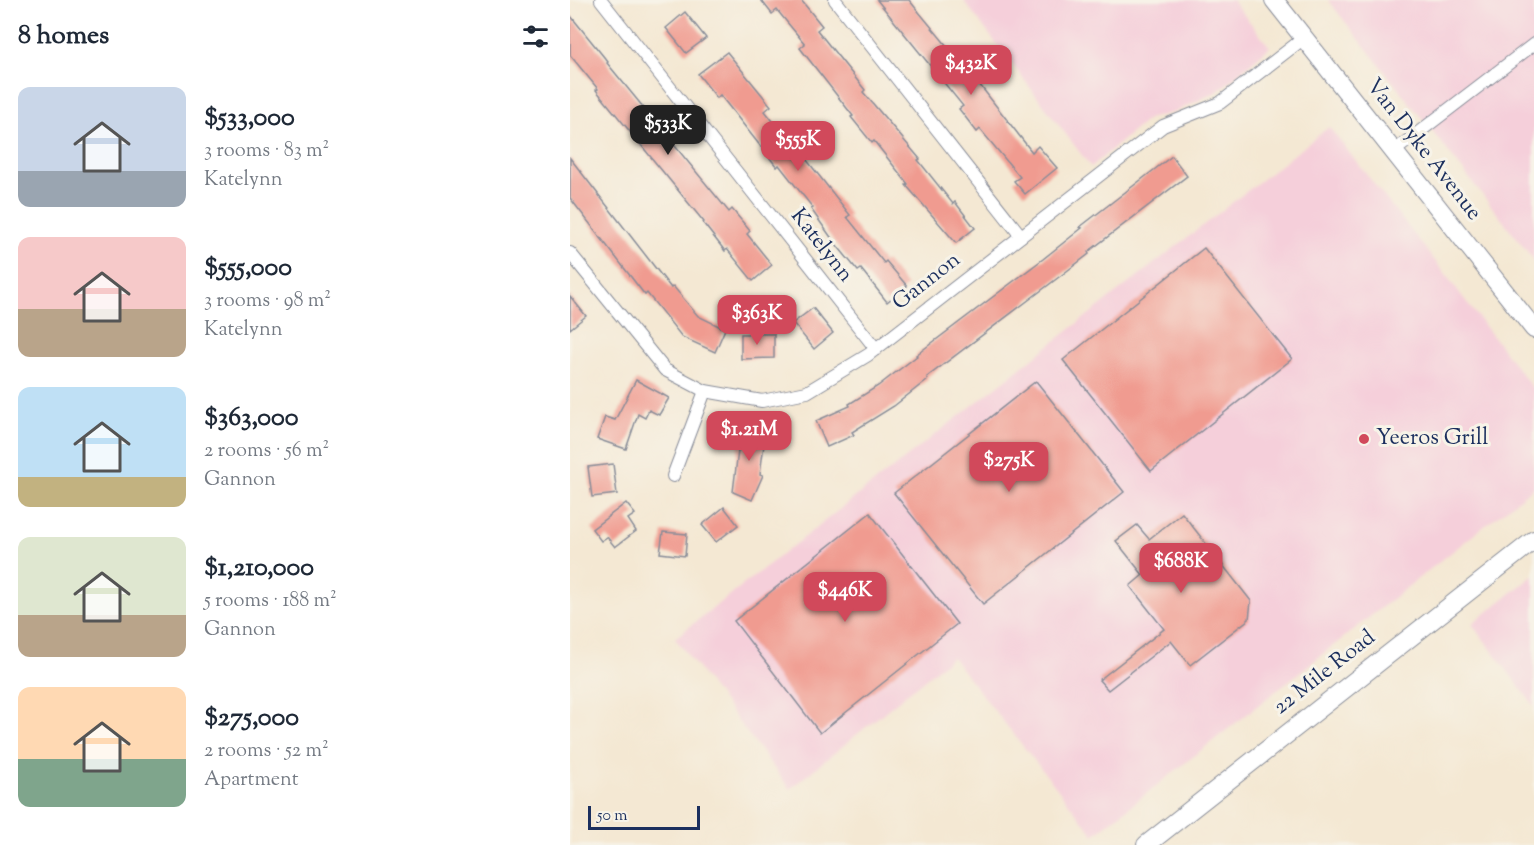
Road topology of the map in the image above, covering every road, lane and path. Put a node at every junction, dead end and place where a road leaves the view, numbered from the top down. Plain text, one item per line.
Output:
1 (601, 0) edge
2 (835, 0) edge
3 (1274, 0) edge
4 (1304, 38) junction
5 (1534, 44) edge
6 (1393, 152) junction
7 (1021, 236) junction
8 (572, 261) edge
9 (1534, 329) edge
10 (876, 349) junction
11 (705, 391) junction
12 (673, 476) dead end
13 (1534, 540) edge
14 (1146, 845) edge

1 - 10 street, Katelynn
2 - 7 street
3 - 4 street, Van Dyke Avenue
4 - 6 street, Van Dyke Avenue
4 - 7 street, Gannon
5 - 6 street
6 - 9 street, Van Dyke Avenue
7 - 10 street, Gannon
8 - 11 street, Gannon
10 - 11 street, Gannon
11 - 12 street
13 - 14 street, 22 Mile Road

